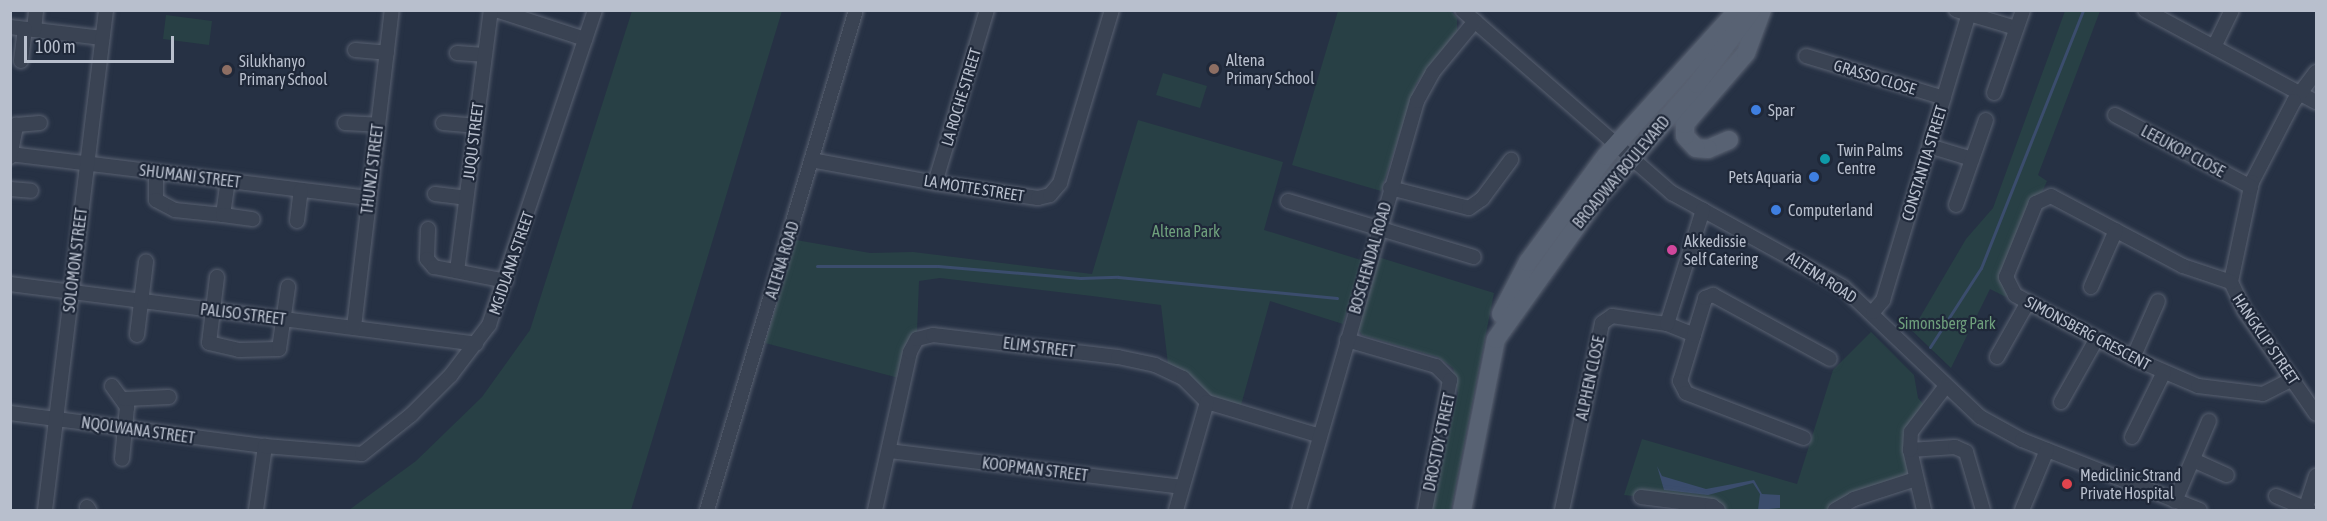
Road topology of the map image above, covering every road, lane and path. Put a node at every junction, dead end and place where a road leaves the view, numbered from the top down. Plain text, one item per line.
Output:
1 (36, 10) edge
2 (106, 10) edge
3 (392, 10) edge
4 (491, 10) edge
5 (496, 10) edge
6 (595, 10) edge
7 (856, 10) edge
8 (987, 10) edge
9 (1112, 10) edge
10 (1462, 10) edge
11 (1738, 10) edge
12 (1752, 10) edge
13 (1762, 10) edge
14 (2023, 10) edge
15 (2145, 10) edge
16 (2232, 10) edge
17 (1965, 12) edge
18 (529, 16) edge
19 (1475, 21) junction
20 (10, 27) edge
21 (2016, 28) junction
22 (30, 29) junction
23 (102, 38) junction
24 (585, 39) junction
25 (2214, 47) junction
26 (355, 50) dead end
27 (387, 53) junction
28 (457, 53) dead end
29 (484, 55) junction
30 (1806, 56) dead end
31 (21, 61) dead end
32 (2316, 72) edge
33 (1994, 93) dead end
34 (2299, 93) junction
35 (1944, 98) junction
36 (2316, 102) edge
37 (2115, 114) dead end
38 (1986, 120) dead end
39 (40, 123) dead end
40 (345, 123) dead end
41 (443, 123) dead end
42 (378, 125) junction
43 (475, 126) junction
44 (1729, 140) dead end
45 (1616, 145) junction
46 (1929, 146) junction
47 (11, 155) edge
48 (1630, 158) junction
49 (1972, 159) junction
50 (811, 160) junction
51 (1511, 160) dead end
52 (87, 164) junction
53 (156, 172) junction
54 (228, 180) junction
55 (935, 183) junction
56 (2250, 187) junction
57 (1390, 188) junction
58 (10, 189) edge
59 (301, 190) junction
60 (31, 191) dead end
61 (435, 194) dead end
62 (368, 198) junction
63 (466, 198) junction
64 (1288, 201) dead end
65 (1956, 205) dead end
66 (1703, 210) junction
67 (223, 215) junction
68 (253, 219) dead end
69 (297, 221) dead end
70 (1378, 228) junction
71 (428, 229) dead end
72 (2116, 230) junction
73 (1474, 257) dead end
74 (146, 262) dead end
75 (457, 271) junction
76 (216, 277) dead end
77 (506, 280) junction
78 (2231, 282) junction
79 (10, 284) edge
80 (288, 287) dead end
81 (2091, 287) dead end
82 (71, 293) junction
83 (2158, 301) dead end
84 (141, 302) junction
85 (2028, 302) junction
86 (212, 310) junction
87 (1873, 312) junction
88 (284, 319) junction
89 (1667, 324) junction
90 (354, 327) junction
91 (137, 335) dead end
92 (1694, 335) junction
93 (2097, 338) junction
94 (1496, 339) junction
95 (1347, 340) junction
96 (476, 344) junction
97 (1997, 357) dead end
98 (2133, 358) junction
99 (1830, 359) dead end
100 (2164, 372) junction
101 (2292, 379) junction
102 (112, 386) dead end
103 (1945, 387) junction
104 (169, 397) dead end
105 (125, 399) junction
106 (1207, 402) junction
107 (2061, 402) dead end
108 (10, 413) edge
109 (2316, 414) edge
110 (56, 419) junction
111 (2209, 421) dead end
112 (124, 428) junction
113 (1320, 436) junction
114 (2132, 437) dead end
115 (1804, 438) dead end
116 (265, 446) junction
117 (1910, 450) junction
118 (2047, 450) junction
119 (889, 451) junction
120 (122, 459) dead end
121 (2193, 460) junction
122 (2227, 475) dead end
123 (2316, 476) edge
124 (1916, 479) junction
125 (1182, 487) junction
126 (2276, 496) dead end
127 (1641, 497) dead end
128 (2175, 501) junction
129 (2306, 509) edge
130 (45, 510) edge
131 (256, 510) edge
132 (707, 510) edge
133 (875, 510) edge
134 (1176, 510) edge
135 (1299, 510) edge
136 (1425, 510) edge
137 (1462, 510) edge
138 (1562, 510) edge
139 (1718, 510) edge
140 (1835, 510) edge
141 (1924, 510) edge
142 (1983, 510) edge
143 (2022, 510) edge
144 (2200, 510) edge

1 - 22 street
2 - 23 street, SOLOMON STREET
3 - 27 street, THUNZI STREET
4 - 29 street, JUQU STREET
5 - 18 street
6 - 24 street, MGIDLANA STREET
7 - 50 street, ALTENA ROAD
8 - 55 street, LA ROCHE STREET
9 - 55 street, LA MOTTE STREET
10 - 19 street, ALTENA ROAD
11 - 45 main road, BROADWAY BOULEVARD
12 - 48 main road, BROADWAY BOULEVARD
13 - 44 main road
14 - 21 street
15 - 25 street
16 - 25 street
17 - 21 street
17 - 35 street, CONSTANTIA STREET
18 - 24 street
19 - 45 street, ALTENA ROAD
19 - 57 street, BOSCHENDAL ROAD
20 - 22 street
21 - 33 street
22 - 23 street
22 - 31 street
23 - 52 street, SOLOMON STREET
24 - 77 street, MGIDLANA STREET
25 - 34 street
26 - 27 street
27 - 42 street, THUNZI STREET
28 - 29 street
29 - 43 street, JUQU STREET
30 - 35 street, GRASSO CLOSE
32 - 34 street, HANGKLIP STREET
34 - 36 street
34 - 56 street, HANGKLIP STREET
35 - 46 street, CONSTANTIA STREET
37 - 56 street, LEEUKOP CLOSE
38 - 49 street
39 - 47 street
40 - 42 street
41 - 43 street
42 - 62 street, THUNZI STREET
43 - 63 street, JUQU STREET
45 - 48 street, ALTENA ROAD
45 - 94 main road, BROADWAY BOULEVARD
46 - 49 street
46 - 87 street, CONSTANTIA STREET
47 - 52 street, SHUMANI STREET
48 - 66 street, ALTENA ROAD
48 - 94 main road, BROADWAY BOULEVARD
49 - 65 street
50 - 55 street, LA MOTTE STREET
50 - 132 street, ALTENA ROAD
51 - 57 street
52 - 53 street, SHUMANI STREET
52 - 82 street, SOLOMON STREET
53 - 54 street, SHUMANI STREET
53 - 67 street
54 - 59 street, SHUMANI STREET
54 - 67 street
56 - 78 street, HANGKLIP STREET
57 - 70 street, BOSCHENDAL ROAD
58 - 60 street
59 - 62 street, SHUMANI STREET
59 - 69 street
61 - 63 street
62 - 90 street, THUNZI STREET
63 - 75 street, JUQU STREET
64 - 70 street
66 - 87 street, ALTENA ROAD
66 - 89 street
67 - 68 street
70 - 73 street
70 - 95 street, BOSCHENDAL ROAD
71 - 75 street
72 - 78 street, SIMONSBERG CRESCENT
72 - 81 street
72 - 85 street, SIMONSBERG CRESCENT
74 - 84 street
75 - 77 street
76 - 86 street
77 - 96 street, MGIDLANA STREET
78 - 101 street, HANGKLIP STREET
79 - 82 street, PALISO STREET
80 - 88 street
82 - 84 street, PALISO STREET
82 - 110 street, SOLOMON STREET
83 - 98 street
84 - 86 street, PALISO STREET
84 - 91 street
85 - 93 street, SIMONSBERG CRESCENT
85 - 97 street
86 - 88 street, PALISO STREET
86 - 88 street
87 - 103 street, ALTENA ROAD
88 - 90 street, PALISO STREET
89 - 92 street, ALPHEN CLOSE
89 - 138 street, ALPHEN CLOSE
90 - 96 street, PALISO STREET
92 - 99 street
92 - 115 street
93 - 98 street, SIMONSBERG CRESCENT
93 - 107 street
94 - 137 main road, BROADWAY BOULEVARD
95 - 113 street, BOSCHENDAL ROAD
95 - 136 street, DROSTDY STREET
96 - 116 street, MGIDLANA STREET
98 - 100 street, SIMONSBERG CRESCENT
100 - 101 street, SIMONSBERG CRESCENT
100 - 114 street
101 - 109 street, HANGKLIP STREET
102 - 105 street
103 - 117 street
103 - 118 street, ALTENA ROAD
104 - 105 street
105 - 112 street
106 - 113 street, ELIM STREET
106 - 119 street, ELIM STREET
106 - 125 street
108 - 110 street, NQOLWANA STREET
110 - 112 street, NQOLWANA STREET
110 - 130 street, SOLOMON STREET
111 - 121 street
112 - 116 street, NQOLWANA STREET
112 - 120 street
113 - 135 street, BOSCHENDAL ROAD
116 - 131 street
117 - 124 street
117 - 142 street
118 - 128 street, ALTENA ROAD
118 - 143 street
119 - 125 street, KOOPMAN STREET
119 - 133 street, ELIM STREET
121 - 122 street
121 - 128 street
123 - 129 street
124 - 140 street
124 - 141 street
125 - 134 street
126 - 129 street
127 - 139 street
128 - 144 street, ALTENA ROAD

